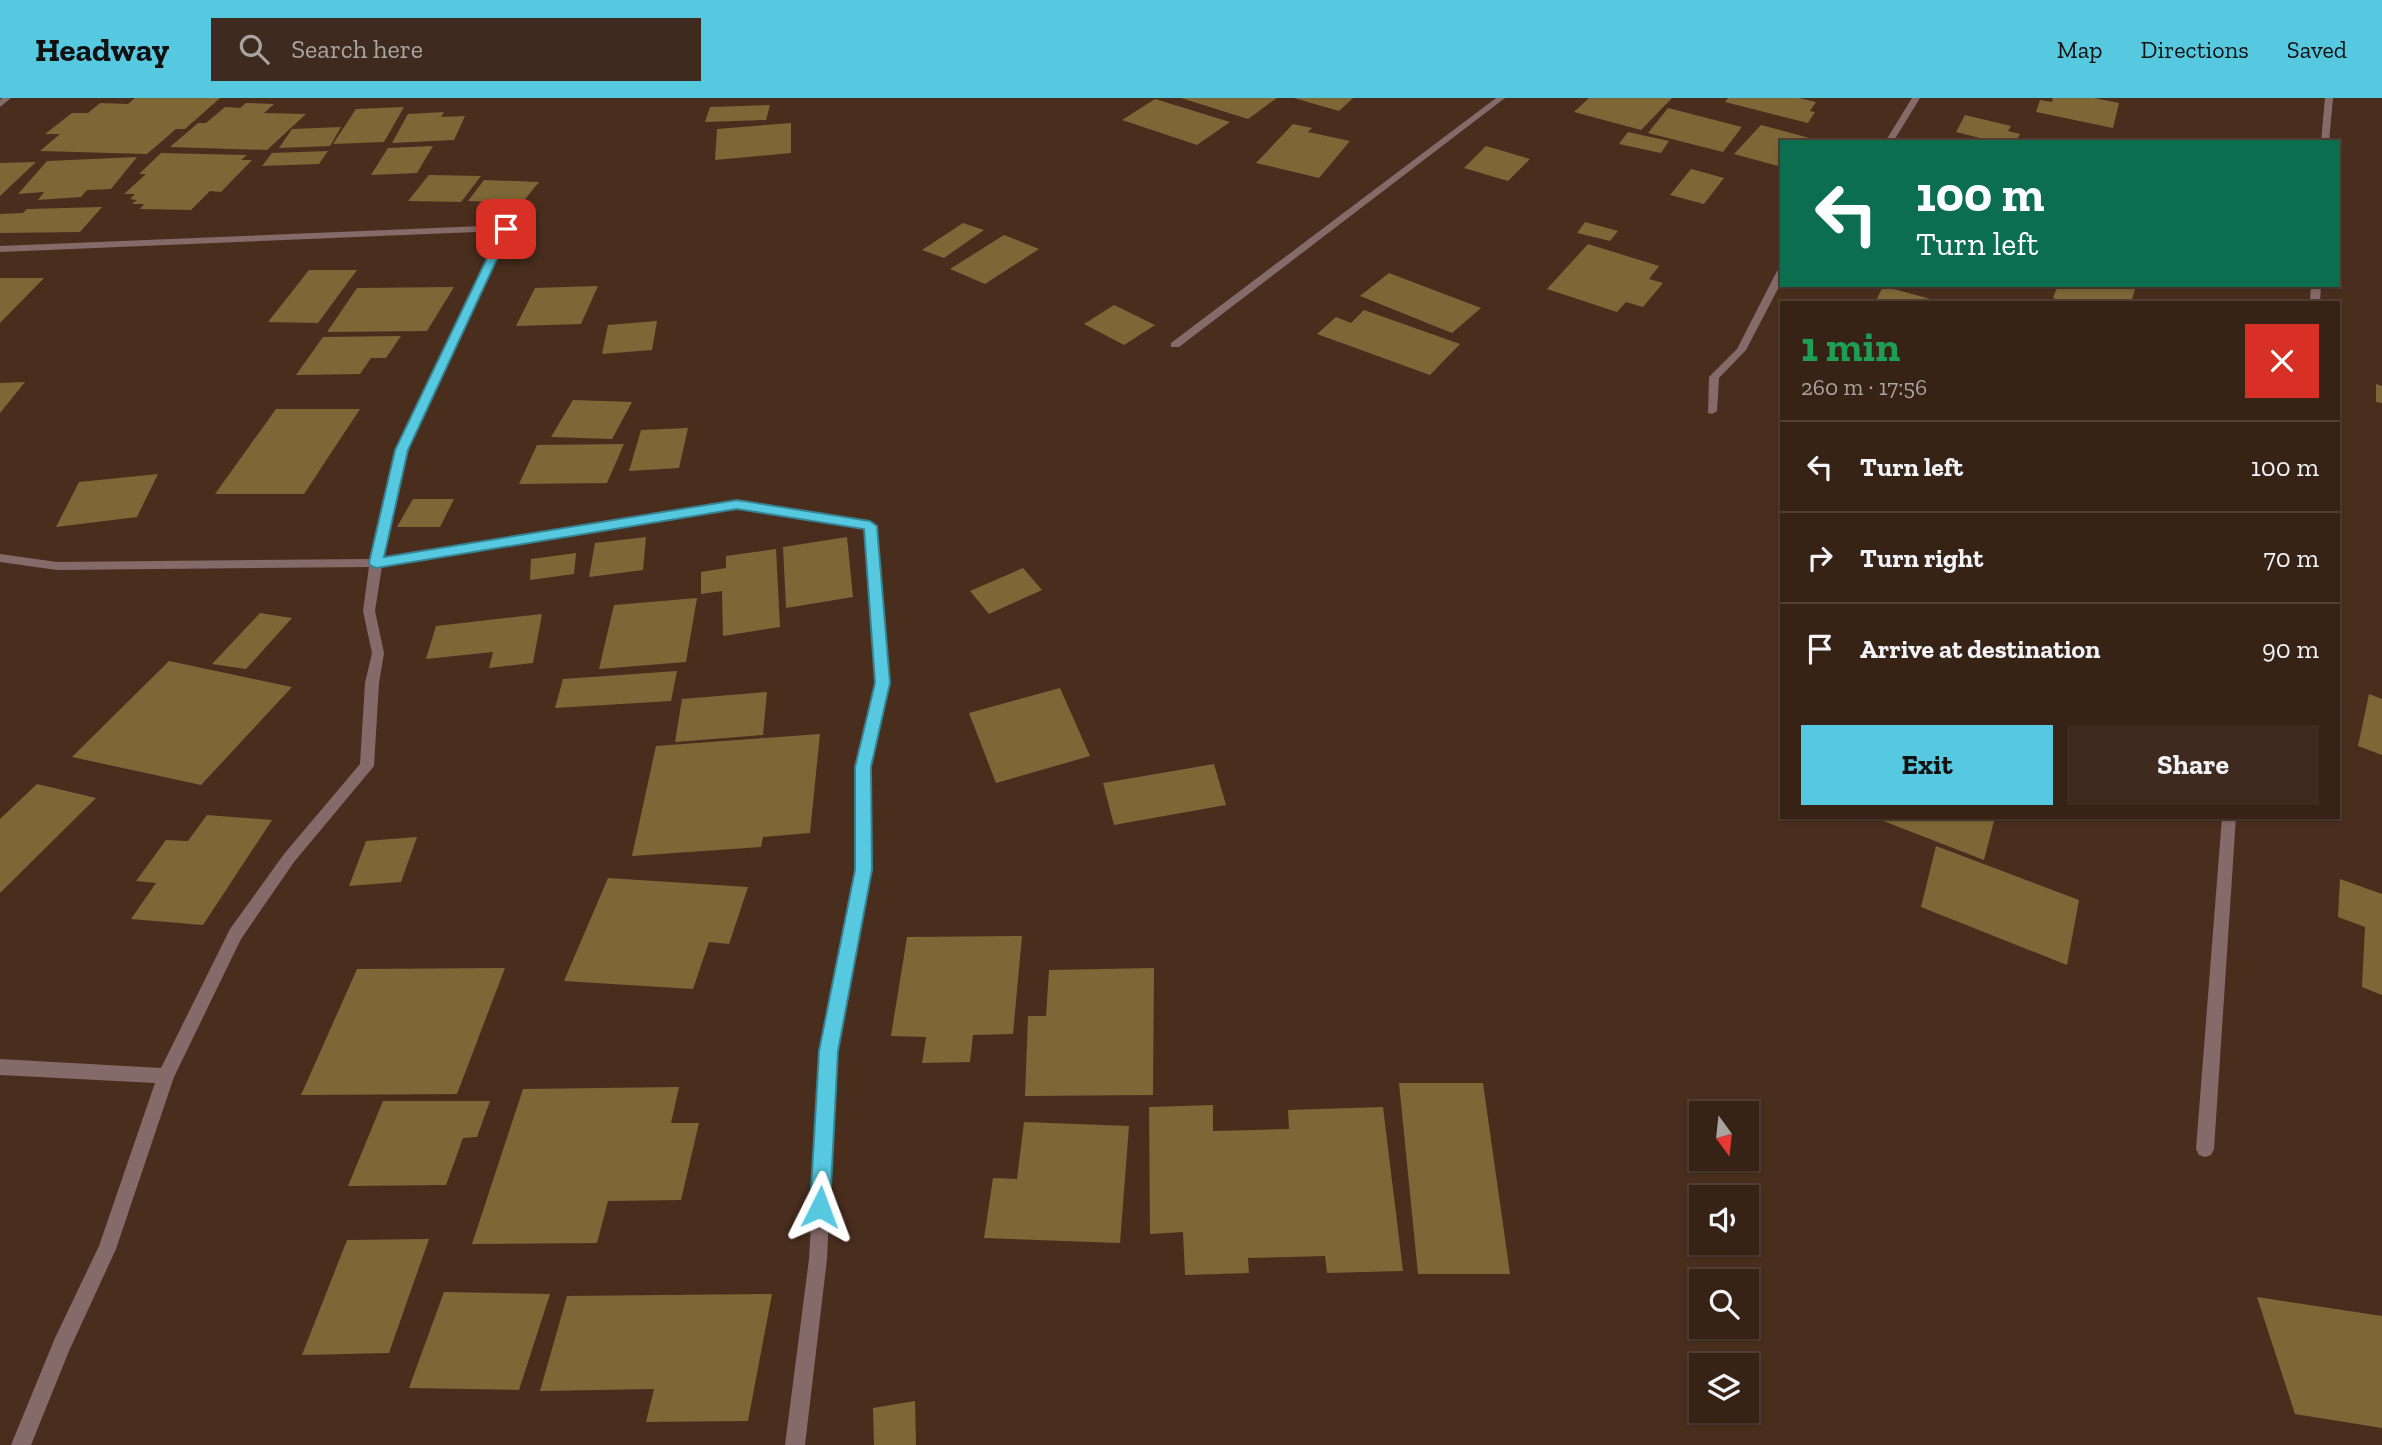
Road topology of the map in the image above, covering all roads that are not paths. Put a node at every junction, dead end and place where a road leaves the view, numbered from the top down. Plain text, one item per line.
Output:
1 (7, 98) edge
2 (1501, 98) edge
3 (1916, 98) edge
4 (2329, 98) edge
5 (0, 106) edge
6 (1890, 140) edge
7 (2325, 140) edge
8 (0, 249) edge
9 (1780, 275) edge
10 (1175, 345) dead end
11 (1712, 411) dead end
12 (0, 558) edge
13 (376, 563) junction
14 (2229, 819) edge
15 (0, 1067) edge
16 (166, 1076) junction
17 (2204, 1149) dead end
18 (20, 1445) edge
19 (795, 1445) edge

1 - 5 street
2 - 10 street
3 - 6 street
4 - 7 street
8 - 13 street
9 - 11 street
12 - 13 street
13 - 16 street
13 - 19 street
14 - 17 street
15 - 16 street
16 - 18 street

